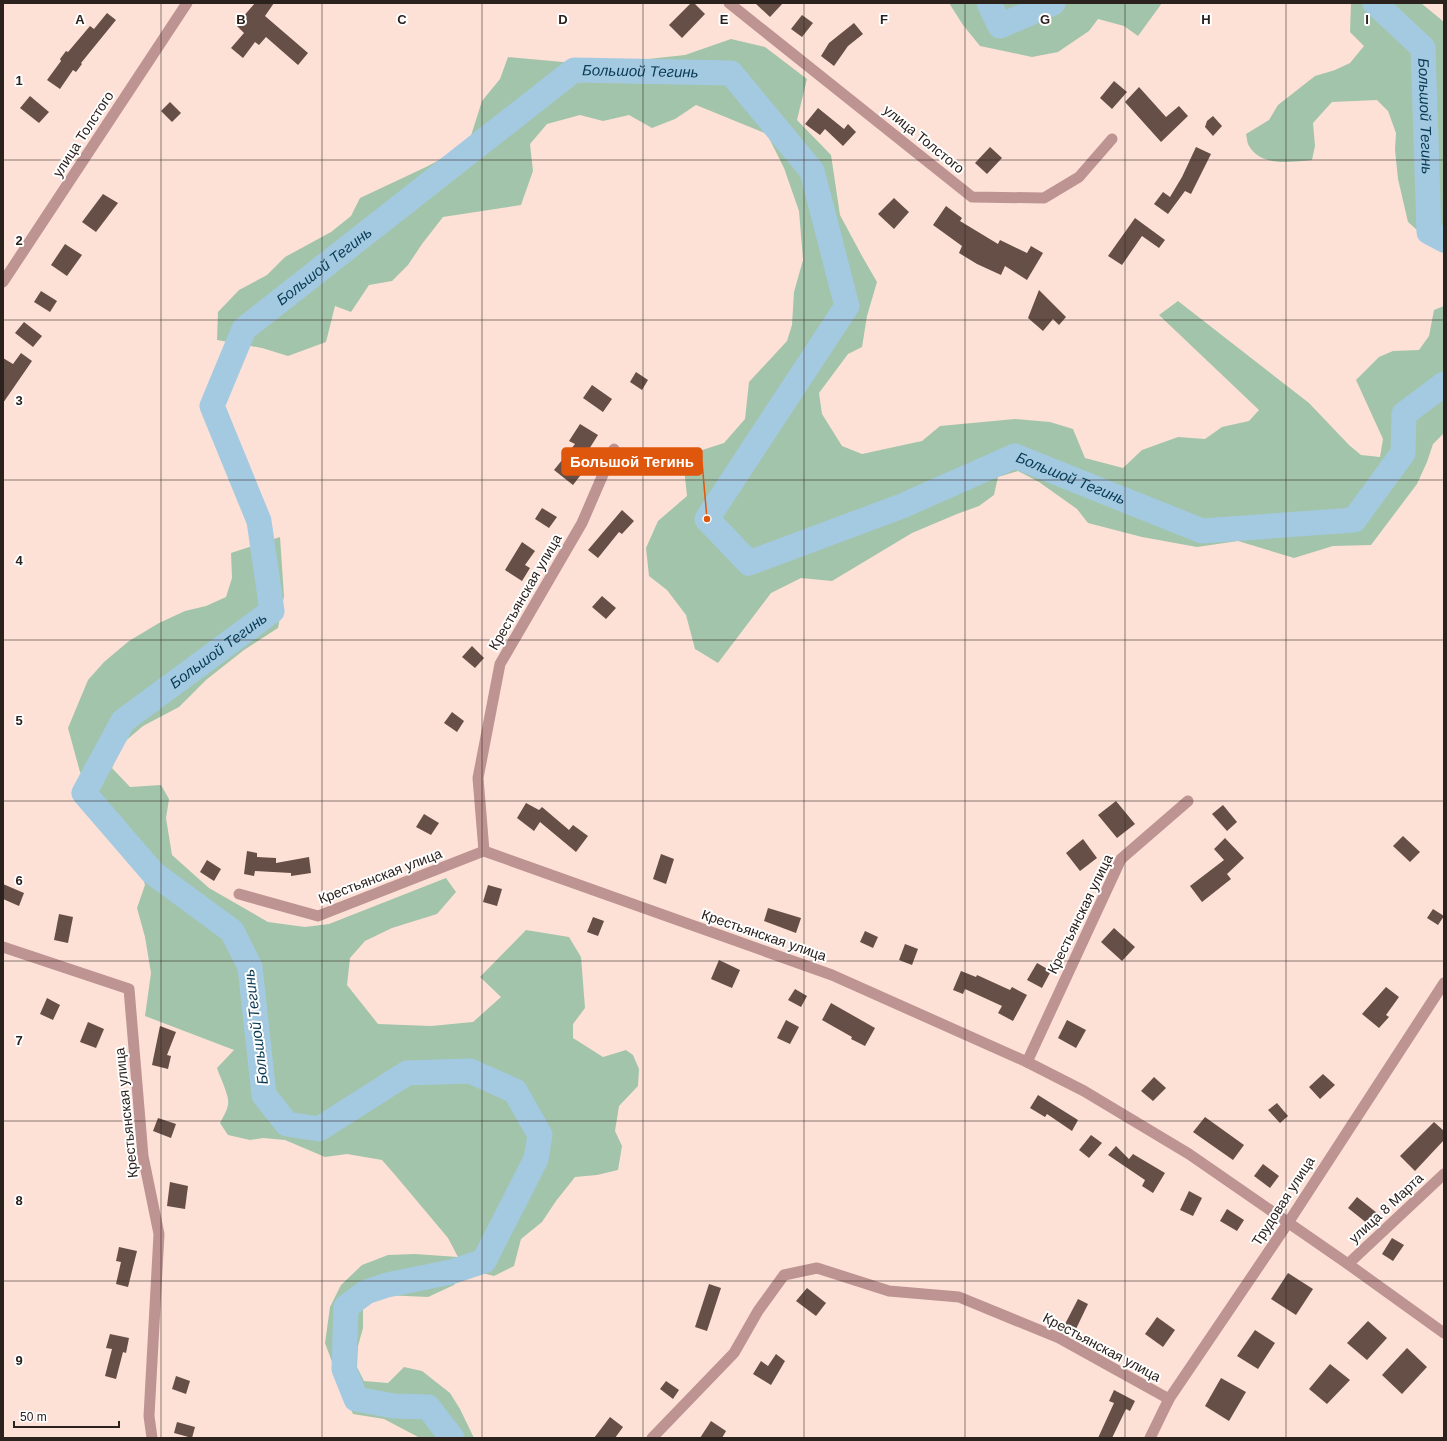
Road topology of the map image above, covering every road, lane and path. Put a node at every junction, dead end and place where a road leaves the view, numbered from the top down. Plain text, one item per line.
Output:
1 (187, 3) edge
2 (729, 3) edge
3 (1112, 139) dead end
4 (3, 282) edge
5 (614, 450) dead end
6 (1188, 801) dead end
7 (484, 851) junction
8 (239, 894) dead end
9 (3, 946) edge
10 (1444, 983) edge
11 (1027, 1062) junction
12 (1444, 1174) edge
13 (1288, 1223) junction
14 (1348, 1264) junction
15 (1444, 1333) edge
16 (1169, 1399) junction
17 (152, 1438) edge
18 (652, 1438) edge
19 (1150, 1438) edge

1 - 4 street, улица Толстого
2 - 3 street, улица Толстого
5 - 7 street, Крестьянская улица
6 - 11 street, Крестьянская улица
7 - 8 street, Крестьянская улица
7 - 11 street, Крестьянская улица
9 - 17 street, Крестьянская улица
10 - 13 street, Трудовая улица
11 - 13 street, Крестьянская улица
12 - 14 street, улица 8 Марта
13 - 14 street, Крестьянская улица
13 - 16 street, Трудовая улица
14 - 15 street, Крестьянская улица
16 - 18 street, Крестьянская улица
16 - 19 street, Трудовая улица

